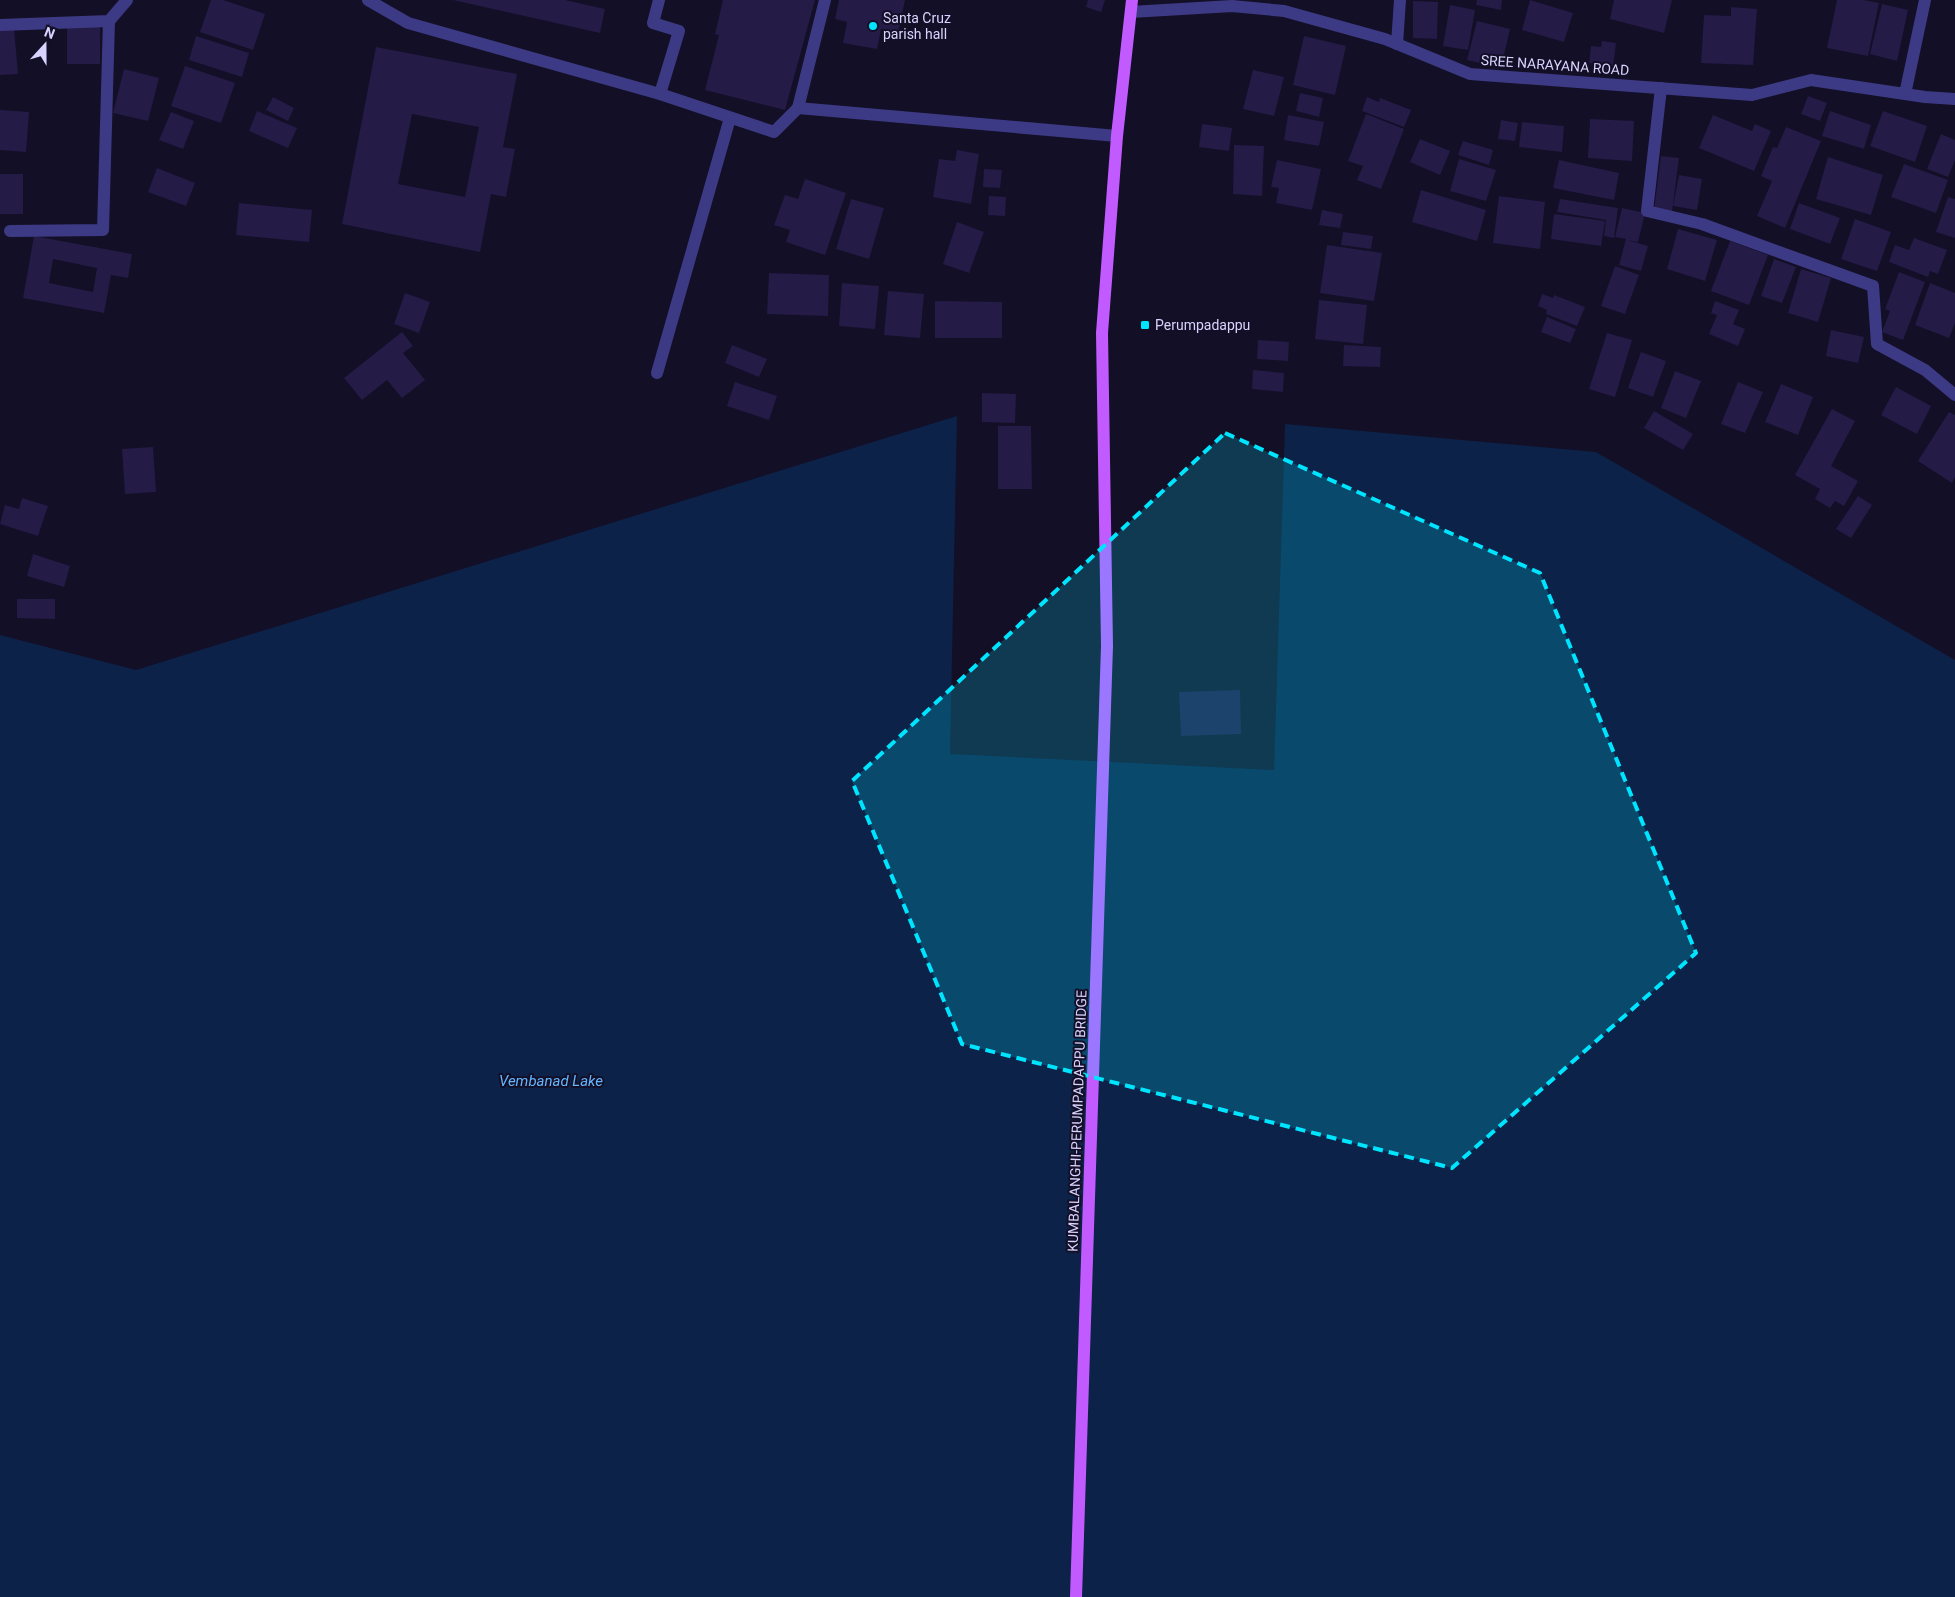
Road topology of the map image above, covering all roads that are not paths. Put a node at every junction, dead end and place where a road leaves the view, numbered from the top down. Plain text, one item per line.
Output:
1 (126, 0) edge
2 (368, 0) edge
3 (659, 0) edge
4 (825, 0) edge
5 (1400, 0) edge
6 (1925, 0) edge
7 (1132, 6) edge
8 (109, 21) junction
9 (0, 25) edge
10 (1397, 44) junction
11 (1661, 88) junction
12 (660, 94) junction
13 (1905, 94) junction
14 (1955, 99) edge
15 (798, 108) junction
16 (730, 118) junction
17 (1118, 136) junction
18 (10, 231) dead end
19 (658, 373) dead end
20 (1955, 395) edge
21 (1076, 1597) edge

1 - 8 street
2 - 12 street
3 - 12 street
4 - 15 street
5 - 10 street
6 - 13 street
7 - 10 street, SREE NARAYANA ROAD
7 - 17 main road, KUMBALANGHI-PERUMPADAPPU BRIDGE
8 - 9 street
8 - 18 street
10 - 11 street, SREE NARAYANA ROAD
11 - 13 street, SREE NARAYANA ROAD
11 - 20 street
12 - 16 street
13 - 14 street, SREE NARAYANA ROAD
15 - 16 street
15 - 17 street
16 - 19 street
17 - 21 main road, KUMBALANGHI-PERUMPADAPPU BRIDGE

